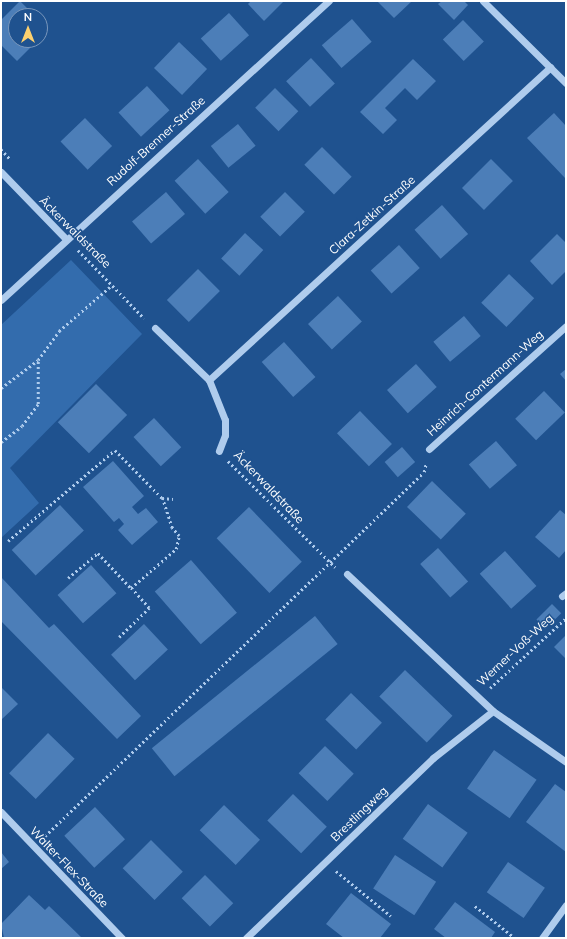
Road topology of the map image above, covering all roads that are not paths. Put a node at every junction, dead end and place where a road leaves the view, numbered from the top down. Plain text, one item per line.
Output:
1 (329, 1) edge
2 (483, 1) edge
3 (550, 67) junction
4 (566, 83) edge
5 (1, 172) edge
6 (66, 239) junction
7 (1, 300) edge
8 (566, 326) edge
9 (155, 328) road end
10 (209, 380) junction
11 (429, 449) road end
12 (219, 450) road end
13 (347, 574) road end
14 (492, 711) junction
15 (566, 762) edge
16 (1, 812) edge
17 (566, 905) edge
18 (544, 937) edge
19 (122, 938) edge
20 (246, 938) edge

1 - 6 street, Rudolf-Brenner-Straße
2 - 3 street
3 - 4 street
3 - 10 street, Clara-Zetkin-Straße
5 - 6 street, Äckerwaldstraße
6 - 7 street, Rudolf-Brenner-Straße
8 - 11 street, Heinrich-Gontermann-Weg
9 - 10 street, Äckerwaldstraße
10 - 12 street, Äckerwaldstraße
13 - 14 street
14 - 15 street
14 - 20 street, Brestlingweg
16 - 19 street, Walter-Flex-Straße
17 - 18 street

